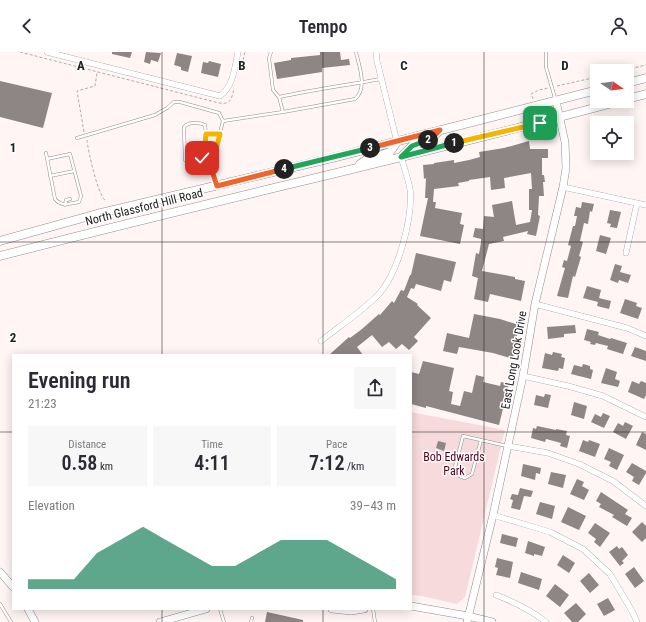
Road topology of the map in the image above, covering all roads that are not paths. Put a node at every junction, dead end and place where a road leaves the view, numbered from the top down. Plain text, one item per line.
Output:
1 (47, 52) edge
2 (238, 52) edge
3 (271, 52) edge
4 (356, 52) edge
5 (376, 52) edge
6 (546, 52) edge
7 (381, 78) junction
8 (646, 78) edge
9 (634, 81) edge
10 (362, 82) junction
11 (590, 92) edge
12 (646, 94) edge
13 (280, 97) junction
14 (634, 97) edge
15 (556, 101) junction
16 (594, 108) edge
17 (283, 112) junction
18 (560, 117) junction
19 (223, 121) junction
20 (440, 130) junction
21 (206, 134) junction
22 (220, 134) junction
23 (77, 138) dead end
24 (397, 142) junction
25 (46, 153) dead end
26 (401, 157) junction
27 (47, 159) junction
28 (355, 168) junction
29 (74, 171) junction
30 (50, 176) junction
31 (217, 186) junction
32 (563, 187) junction
33 (81, 196) junction
34 (76, 198) dead end
35 (70, 200) dead end
36 (637, 203) junction
37 (65, 205) junction
38 (646, 205) edge
39 (0, 241) edge
40 (626, 253) dead end
41 (0, 256) edge
42 (535, 304) junction
43 (646, 336) edge
44 (321, 341) dead end
45 (524, 376) junction
46 (646, 417) edge
47 (481, 440) junction
48 (508, 446) junction
49 (646, 506) edge
50 (493, 515) junction
51 (0, 572) edge
52 (12, 586) edge
53 (496, 595) dead end
54 (0, 604) edge
55 (412, 606) edge
56 (29, 610) edge
57 (202, 610) edge
58 (220, 610) edge
59 (342, 610) edge
60 (358, 610) edge
61 (373, 610) edge
62 (468, 619) edge
63 (11, 622) edge
64 (35, 622) edge
65 (160, 622) edge
66 (224, 622) edge
67 (374, 622) edge
68 (492, 622) edge
69 (546, 622) edge
70 (637, 622) edge

1 - 2 street
3 - 13 lane
4 - 10 lane
5 - 7 street
6 - 15 lane
7 - 10 lane
7 - 24 street
8 - 9 main road
10 - 13 lane
10 - 17 lane
11 - 15 main road, North Glassford Hill Road
12 - 14 main road
13 - 17 lane
15 - 18 street, East Long Look Drive
15 - 20 main road, North Glassford Hill Road
16 - 18 main road, North Glassford Hill Road
17 - 19 lane
18 - 26 main road, North Glassford Hill Road
18 - 32 street, East Long Look Drive
19 - 22 lane
19 - 23 lane
20 - 24 main road, North Glassford Hill Road
20 - 26 main road
21 - 21 lane
21 - 22 lane
22 - 31 lane
24 - 28 main road
24 - 31 main road, North Glassford Hill Road
25 - 27 lane
26 - 28 main road, North Glassford Hill Road
26 - 44 street
27 - 29 lane
27 - 30 lane
28 - 41 main road, North Glassford Hill Road
29 - 30 lane
29 - 33 lane
30 - 37 lane
31 - 39 main road, North Glassford Hill Road
32 - 36 street
32 - 42 street, East Long Look Drive
33 - 34 lane
33 - 37 lane
35 - 37 lane
36 - 38 street
36 - 40 street
42 - 43 street
42 - 45 street, East Long Look Drive
45 - 46 street
45 - 48 street, East Long Look Drive
47 - 47 lane
47 - 48 lane
48 - 49 street
48 - 50 street, East Long Look Drive
50 - 62 street, East Long Look Drive
50 - 70 street
51 - 52 street
53 - 69 street
54 - 63 lane
55 - 62 street
56 - 64 street
57 - 65 street
58 - 66 lane
59 - 60 street
61 - 67 lane
62 - 68 street

